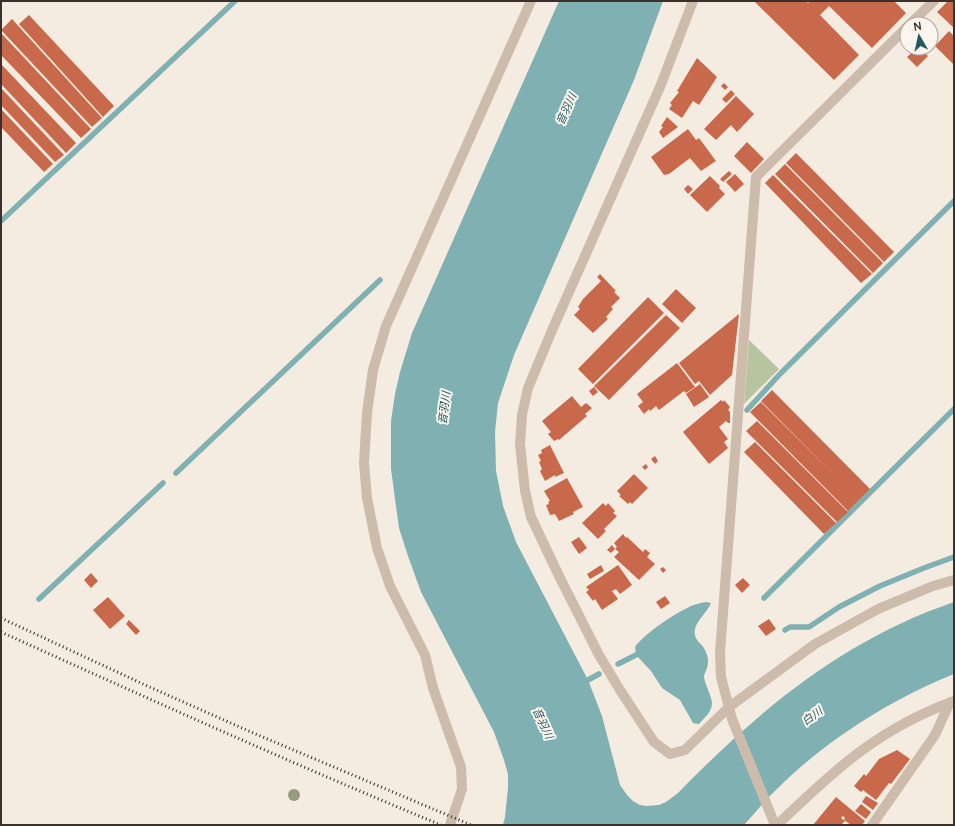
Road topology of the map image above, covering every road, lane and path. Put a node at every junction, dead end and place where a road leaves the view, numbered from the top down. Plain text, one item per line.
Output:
1 (531, 1) edge
2 (693, 1) edge
3 (934, 1) edge
4 (918, 16) edge
5 (899, 35) edge
6 (954, 580) edge
7 (952, 701) edge
8 (729, 707) junction
9 (775, 823) edge
10 (450, 825) edge
11 (872, 825) edge

1 - 10 street
2 - 8 street
3 - 4 street
5 - 8 street
6 - 8 street
7 - 9 street
7 - 11 street
8 - 9 street

